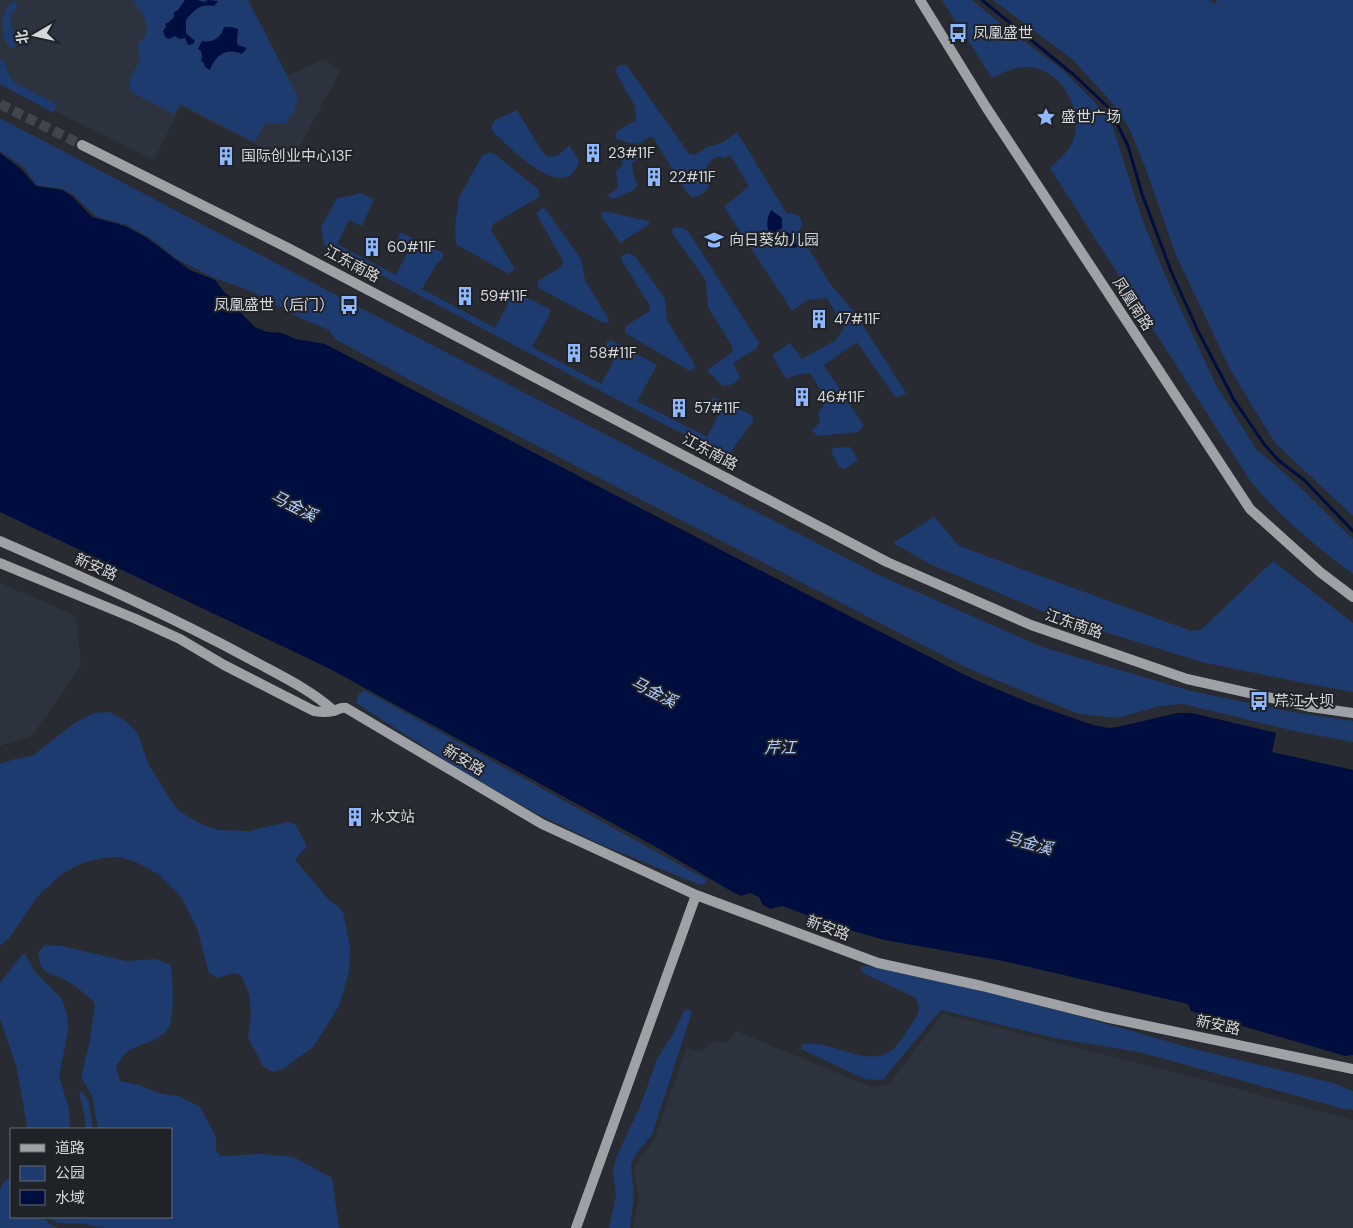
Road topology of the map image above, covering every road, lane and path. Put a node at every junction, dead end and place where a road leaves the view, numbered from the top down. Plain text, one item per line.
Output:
1 (920, 0) edge
2 (82, 145) tunnel mouth
3 (0, 542) edge
4 (0, 563) edge
5 (1353, 597) edge
6 (334, 711) junction
7 (1353, 713) edge
8 (696, 895) junction
9 (1353, 1069) edge
10 (576, 1228) edge

1 - 5 main road, 凤凰南路
2 - 7 main road, 江东南路
3 - 6 main road, 新安路
4 - 6 main road, 新安路
6 - 8 main road, 新安路
8 - 9 main road, 新安路
8 - 10 main road

